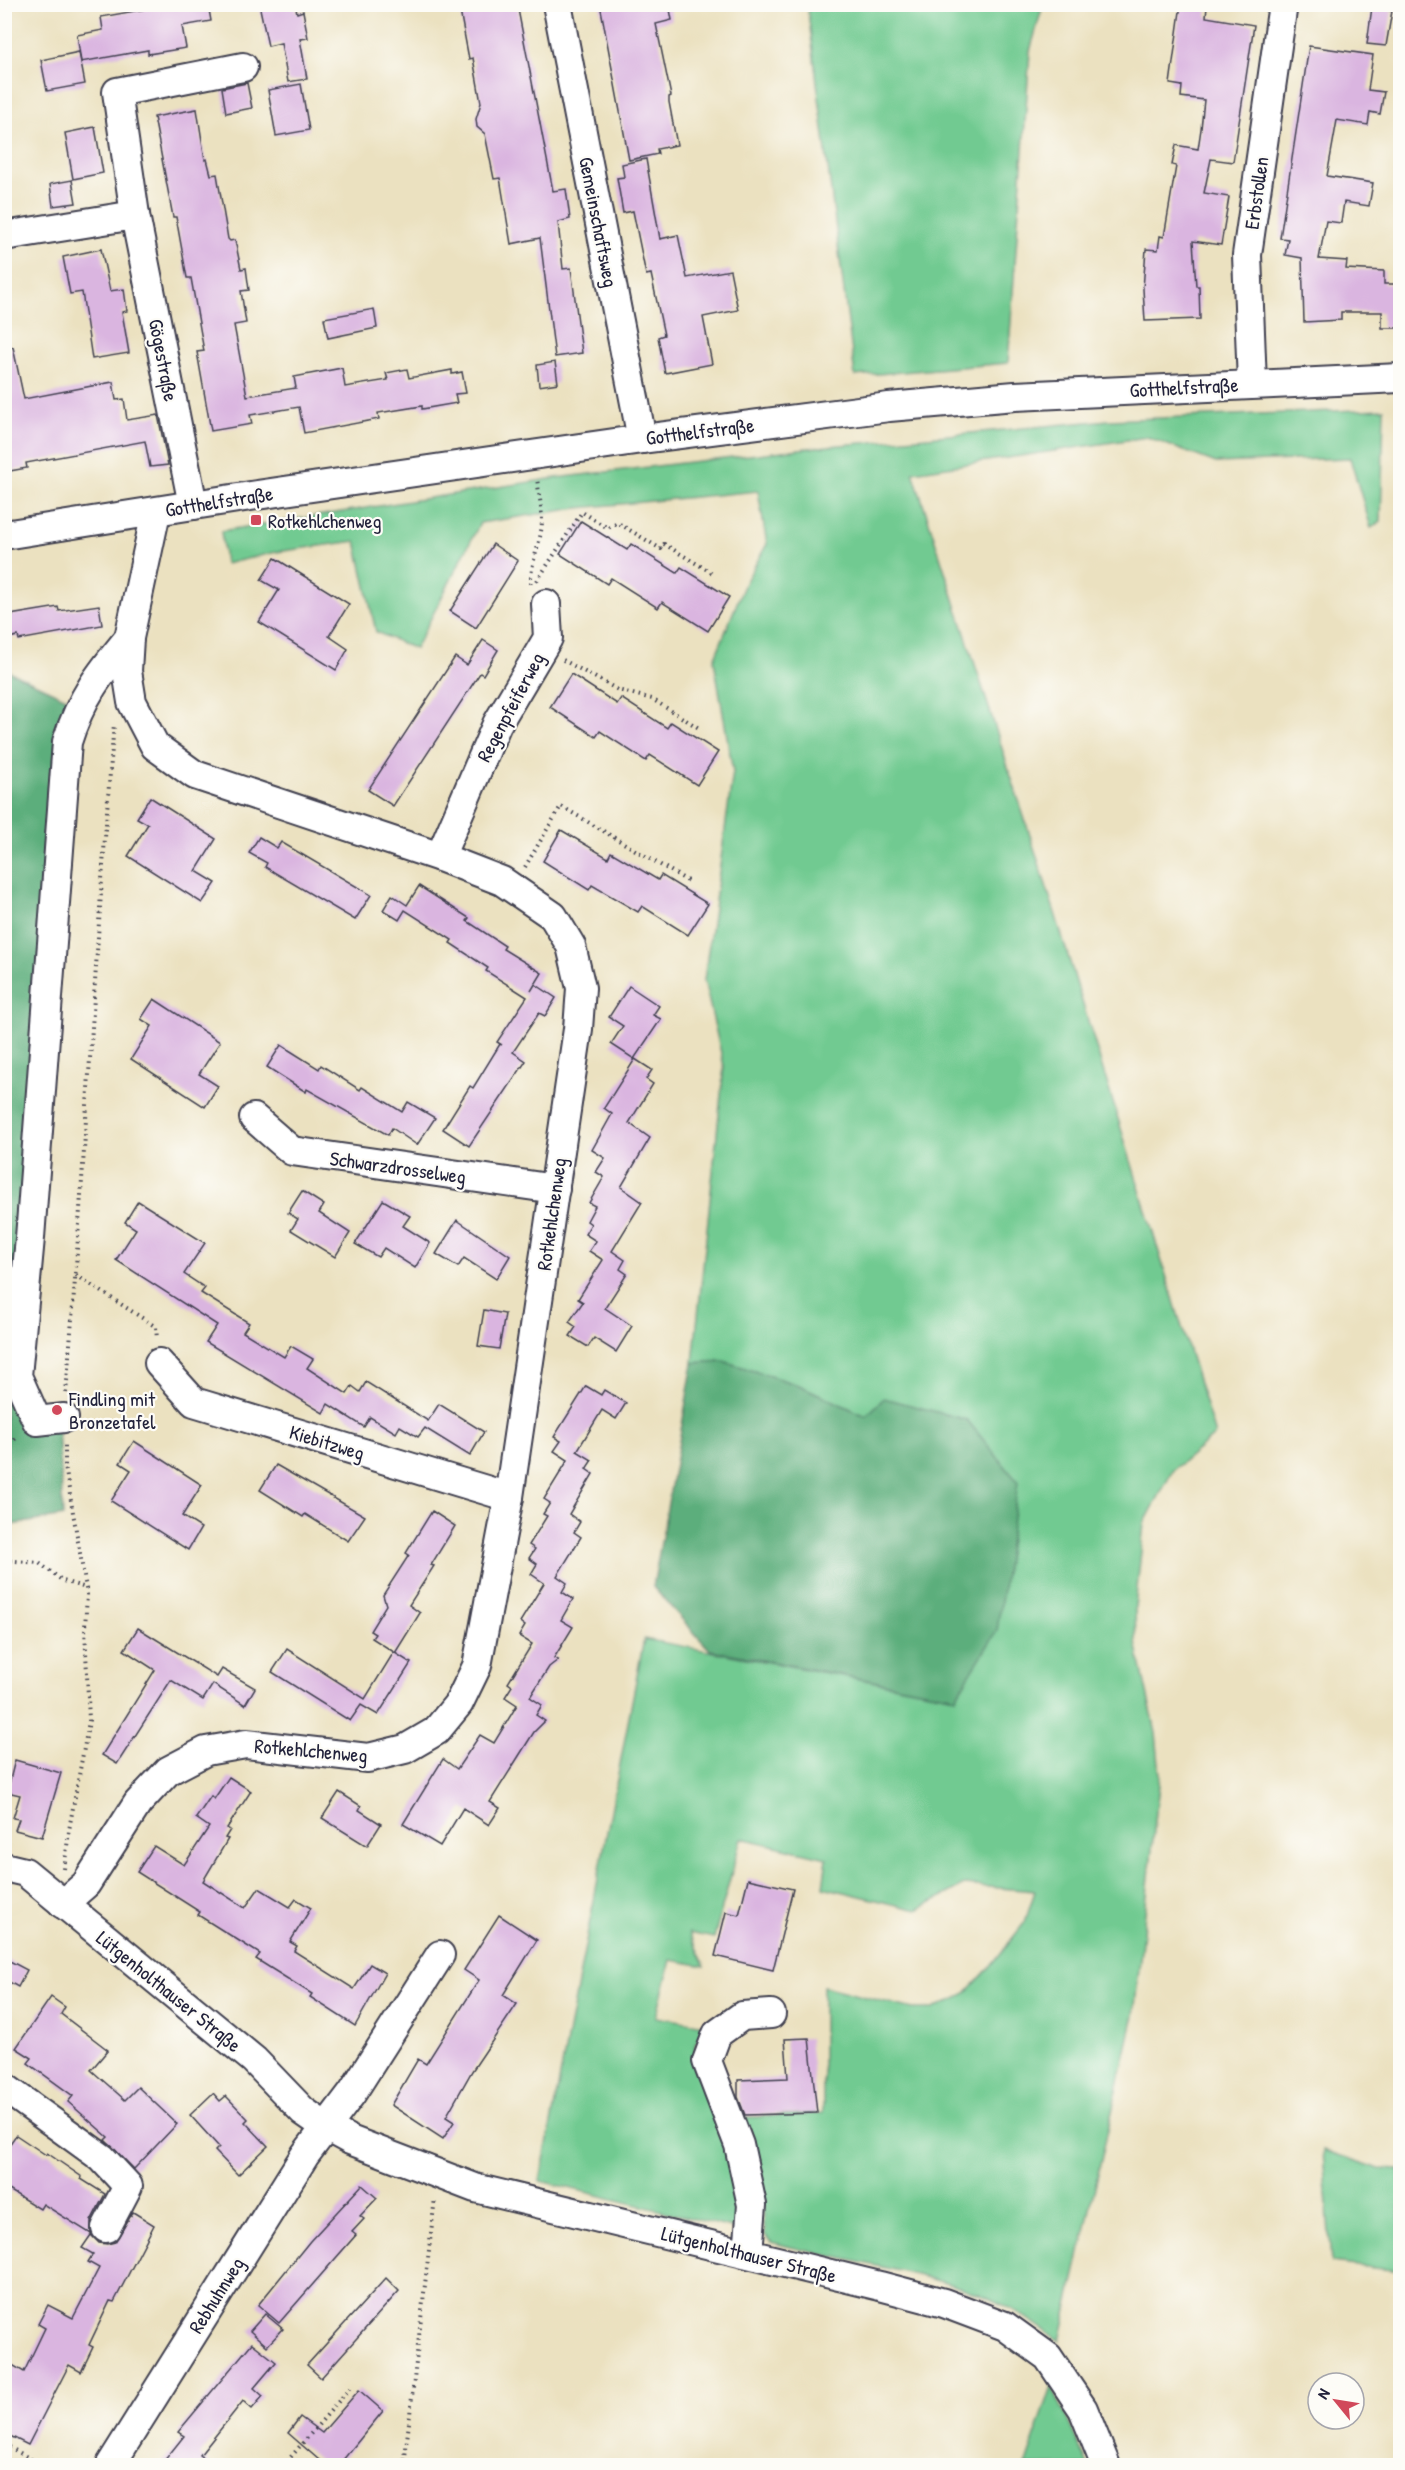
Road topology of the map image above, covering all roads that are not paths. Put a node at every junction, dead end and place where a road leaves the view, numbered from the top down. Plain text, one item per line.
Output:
1 (557, 4) edge
2 (1284, 4) edge
3 (243, 67) dead end
4 (135, 215) junction
5 (4, 236) edge
6 (1401, 378) edge
7 (1252, 384) junction
8 (642, 439) junction
9 (193, 505) junction
10 (156, 512) junction
11 (4, 535) edge
12 (539, 596) road end
13 (129, 638) junction
14 (440, 857) junction
15 (254, 1118) dead end
16 (555, 1189) junction
17 (159, 1363) road end
18 (64, 1418) road end
19 (509, 1497) junction
20 (4, 1867) edge
21 (63, 1904) junction
22 (440, 1955) dead end
23 (771, 2014) dead end
24 (4, 2087) edge
25 (326, 2127) junction
26 (106, 2228) dead end
27 (748, 2253) junction
28 (110, 2466) edge
29 (1106, 2466) edge

1 - 8 street, Gemeinschaftsweg
2 - 7 street, Erbstollen
3 - 4 street, Gögestraße
4 - 5 street
4 - 9 street, Gögestraße
6 - 7 street, Gotthelfstraße
7 - 8 street, Gotthelfstraße
8 - 9 street, Gotthelfstraße
9 - 10 street, Gotthelfstraße
10 - 11 street, Gotthelfstraße
10 - 13 street, Rotkehlchenweg
12 - 14 street, Regenpfeiferweg
13 - 14 street, Rotkehlchenweg
13 - 18 street
14 - 16 street, Rotkehlchenweg
15 - 16 street, Schwarzdrosselweg
16 - 19 street, Rotkehlchenweg
17 - 19 street, Kiebitzweg
19 - 21 street, Rotkehlchenweg
20 - 21 street, Lütgenholthauser Straße
21 - 25 street, Lütgenholthauser Straße
22 - 25 street
23 - 27 street
24 - 26 street
25 - 27 street, Lütgenholthauser Straße
25 - 28 street, Rebhuhnweg
27 - 29 street, Lütgenholthauser Straße

